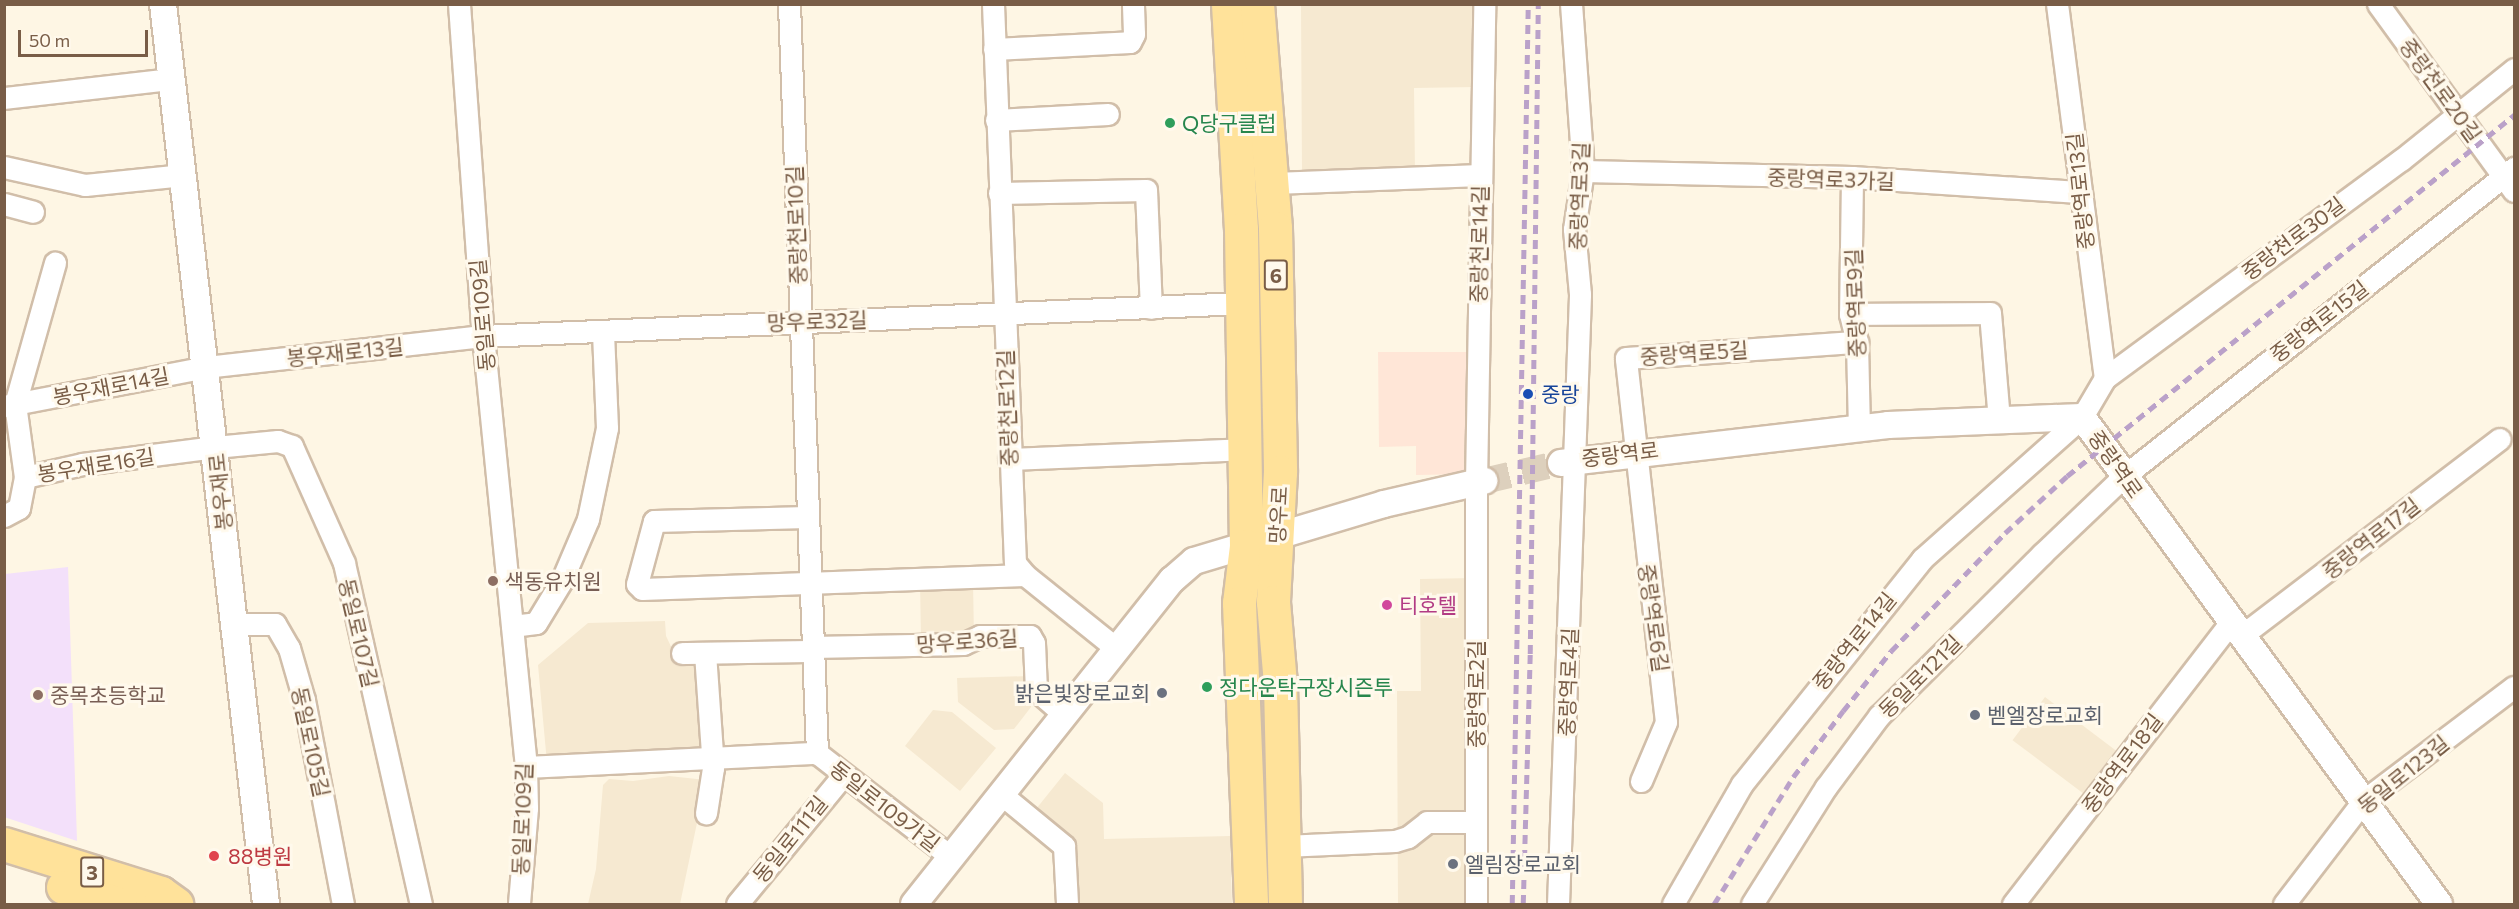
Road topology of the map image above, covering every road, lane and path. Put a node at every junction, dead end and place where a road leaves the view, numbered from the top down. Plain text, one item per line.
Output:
1 (163, 4) edge
2 (459, 4) edge
3 (789, 4) edge
4 (993, 4) edge
5 (1133, 4) edge
6 (1484, 4) edge
7 (1571, 4) edge
8 (2057, 4) edge
9 (2378, 4) edge
10 (1247, 7) edge
11 (994, 49) junction
12 (2514, 69) edge
13 (172, 79) junction
14 (4, 98) edge
15 (2458, 112) junction
16 (1108, 114) dead end
17 (996, 120) junction
18 (4, 167) edge
19 (1583, 171) junction
20 (183, 175) junction
21 (1480, 175) junction
22 (1852, 177) junction
23 (2511, 178) edge
24 (1274, 183) junction
25 (2079, 192) junction
26 (999, 194) junction
27 (4, 204) edge
28 (33, 212) dead end
29 (55, 263) dead end
30 (1243, 303) junction
31 (1151, 308) junction
32 (1003, 314) junction
33 (1850, 314) junction
34 (798, 322) junction
35 (603, 331) junction
36 (483, 336) junction
37 (1857, 342) junction
38 (206, 367) junction
39 (2105, 378) junction
40 (10, 405) edge
41 (2082, 417) junction
42 (1999, 420) junction
43 (1859, 428) junction
44 (2500, 439) dead end
45 (215, 447) junction
46 (1244, 449) junction
47 (1633, 452) junction
48 (1009, 459) junction
49 (1567, 462) junction
50 (2124, 476) junction
51 (25, 477) junction
52 (1480, 482) junction
53 (4, 516) edge
54 (807, 517) junction
55 (1277, 538) junction
56 (1246, 546) junction
57 (1025, 576) junction
58 (810, 584) junction
59 (235, 624) junction
60 (512, 626) junction
61 (2236, 629) junction
62 (812, 649) junction
63 (1117, 649) junction
64 (705, 652) junction
65 (682, 653) dead end
66 (2514, 687) edge
67 (1064, 714) junction
68 (817, 753) junction
69 (712, 757) junction
70 (526, 767) junction
71 (844, 774) junction
72 (1641, 781) dead end
73 (1001, 794) junction
74 (2363, 801) junction
75 (706, 813) dead end
76 (1476, 822) junction
77 (4, 844) edge
78 (1284, 846) junction
79 (951, 857) junction
80 (4, 868) edge
81 (119, 904) edge
82 (176, 904) edge
83 (266, 904) edge
84 (344, 904) edge
85 (421, 904) edge
86 (519, 904) edge
87 (737, 904) edge
88 (914, 904) edge
89 (1067, 904) edge
90 (1251, 904) edge
91 (1285, 904) edge
92 (1476, 904) edge
93 (1558, 904) edge
94 (1673, 904) edge
95 (1752, 904) edge
96 (2013, 904) edge
97 (2284, 904) edge
98 (2439, 904) edge

1 - 13 street, 봉우재로
2 - 36 street, 동일로109길
3 - 34 street, 중랑천로10길
4 - 11 street, 중랑천로12길
5 - 11 street
6 - 21 street, 중랑천로14길
7 - 19 street, 중랑역로3길
8 - 25 street, 중랑역로13길
9 - 15 street, 중랑천로20길
10 - 24 main road, 망우로 / 6
10 - 30 main road, 망우로 / 6
11 - 17 street, 중랑천로12길
12 - 15 street, 중랑천로30길
13 - 14 street
13 - 20 street, 봉우재로
15 - 23 street, 중랑천로20길
15 - 39 street, 중랑천로30길
16 - 17 street
17 - 26 street, 중랑천로12길
18 - 20 street
19 - 22 street, 중랑역로3가길
19 - 49 street, 중랑역로3길
20 - 38 street, 봉우재로
21 - 24 street
21 - 52 street, 중랑천로14길
22 - 25 street, 중랑역로3가길
22 - 33 street, 중랑역로9길
23 - 50 street, 중랑역로15길
24 - 55 main road, 망우로 / 6
25 - 39 street, 중랑역로13길
26 - 31 street
26 - 32 street, 중랑천로12길
27 - 28 street
29 - 40 street, 봉우재로14길
30 - 31 street, 망우로32길
30 - 46 main road, 망우로 / 6
31 - 32 street, 망우로32길
32 - 34 street, 망우로32길
32 - 48 street, 중랑천로12길
33 - 37 street, 중랑역로9길
33 - 42 street
34 - 35 street, 망우로32길
34 - 54 street, 중랑천로10길
35 - 36 street, 망우로32길
35 - 60 street
36 - 38 street, 봉우재로13길
36 - 60 street, 동일로109길
37 - 43 street, 중랑역로9길
37 - 47 street, 중랑역로5길
38 - 40 street, 봉우재로14길
38 - 45 street, 봉우재로
39 - 41 street, 중랑천로30길
40 - 51 street, 봉우재로14길
41 - 42 street, 중랑역로
41 - 50 street, 중랑역로
41 - 94 street, 중랑역로14길
42 - 43 street, 중랑역로
43 - 47 street, 중랑역로
44 - 61 street, 중랑역로17길
45 - 51 street, 봉우재로16길
45 - 59 street, 봉우재로
45 - 85 street, 동일로107길
46 - 48 street
46 - 56 main road, 망우로 / 6
47 - 49 street, 중랑역로
47 - 72 street, 중랑역로6길
48 - 57 street, 중랑천로12길
49 - 93 street, 중랑역로4길
50 - 61 street, 중랑역로
50 - 95 street, 동일로121길
51 - 53 street, 봉우재로16길
52 - 55 street
52 - 76 street, 중랑역로2길
54 - 58 street, 중랑천로10길
54 - 58 street
55 - 56 street
55 - 78 main road, 망우로 / 6
56 - 63 street
56 - 90 main road, 망우로 / 6
57 - 58 street
57 - 63 street
58 - 62 street, 중랑천로10길
59 - 83 street, 봉우재로
59 - 84 street, 동일로105길
60 - 70 street, 동일로109길
61 - 74 street, 중랑역로
61 - 96 street, 중랑역로18길
62 - 64 street
62 - 67 street, 망우로36길
62 - 68 street, 중랑천로10길
63 - 67 street
64 - 65 street
64 - 69 street
66 - 74 street, 동일로123길
67 - 73 street
68 - 69 street, 동일로109가길
68 - 71 street, 동일로109가길
69 - 70 street, 동일로109가길
69 - 75 street
70 - 86 street, 동일로109길
71 - 79 street, 동일로109가길
71 - 87 street, 동일로111길
73 - 79 street
73 - 89 street
74 - 97 street, 동일로123길
74 - 98 street, 중랑역로
76 - 78 street
76 - 92 street, 중랑역로2길
77 - 82 main road, 3
78 - 91 main road, 망우로 / 6
79 - 88 street
80 - 81 main road, 3

